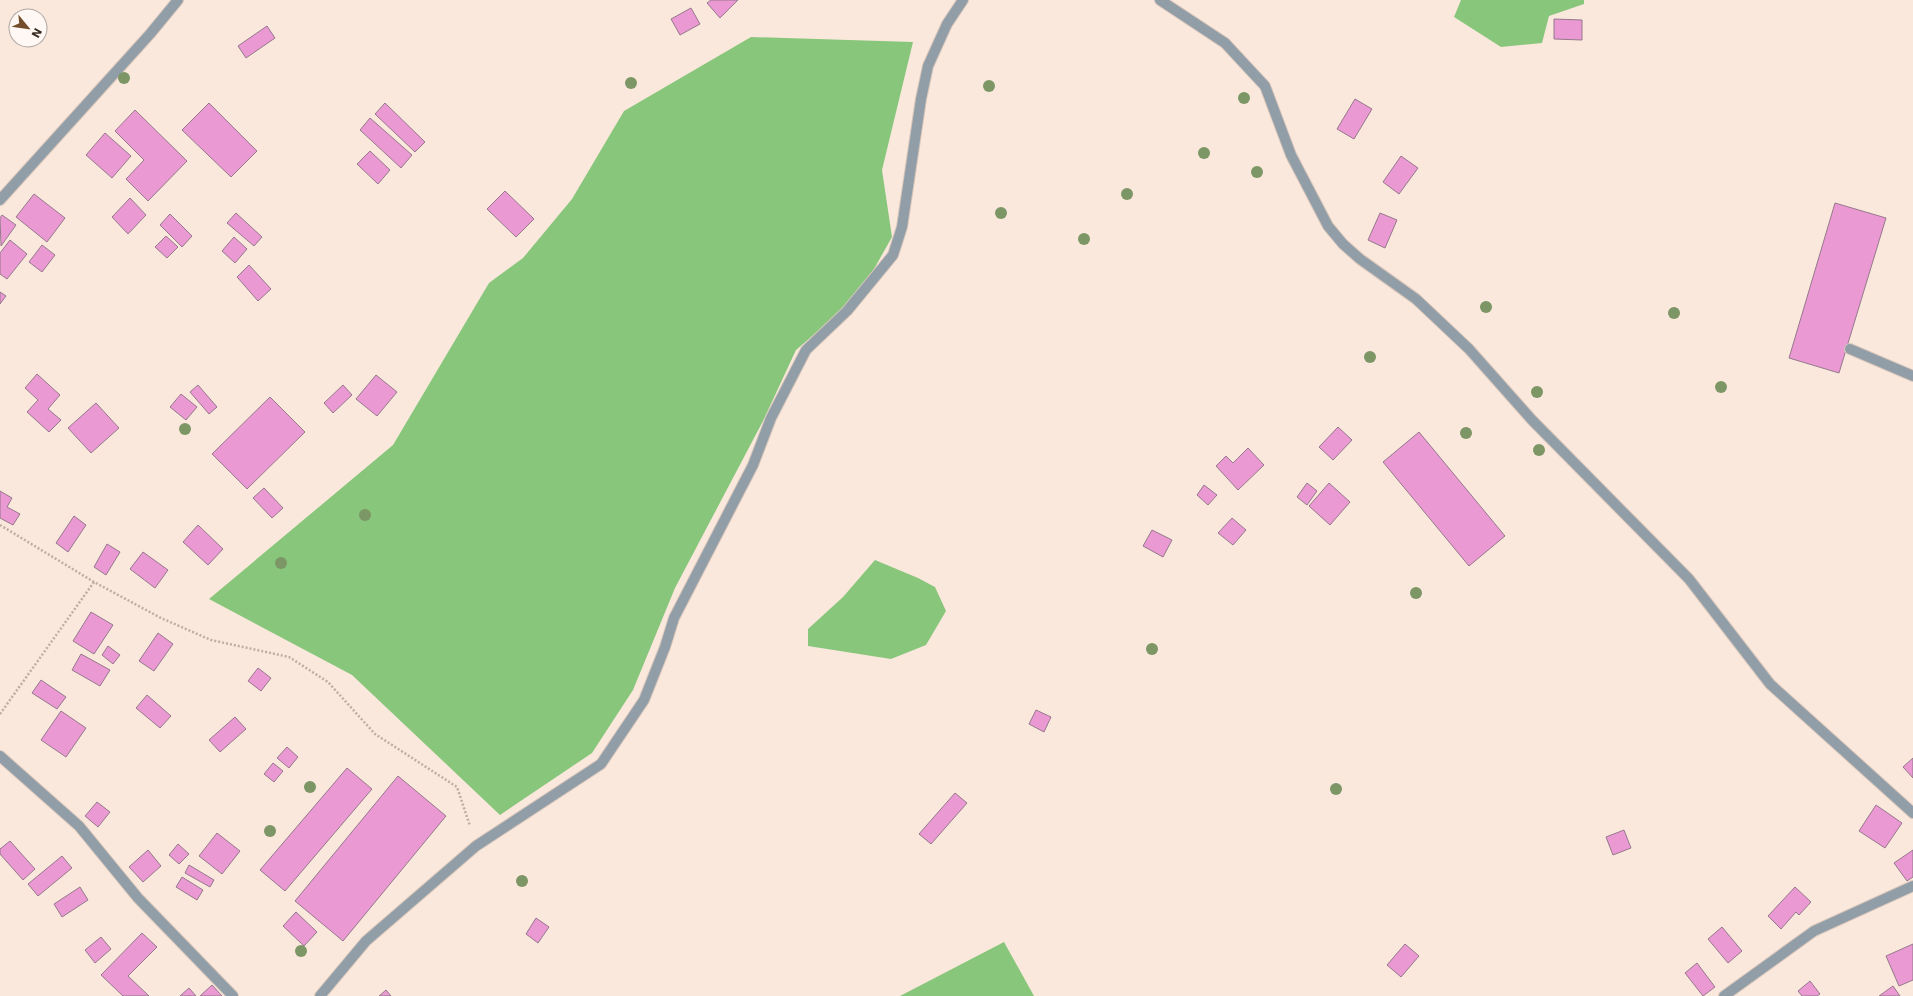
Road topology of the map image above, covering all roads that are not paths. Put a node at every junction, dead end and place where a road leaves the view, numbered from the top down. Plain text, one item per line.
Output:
1 (178, 0) edge
2 (963, 0) edge
3 (1160, 0) edge
4 (0, 200) edge
5 (1850, 349) dead end
6 (1913, 376) edge
7 (0, 756) edge
8 (1913, 813) edge
9 (1913, 886) edge
10 (233, 996) edge
11 (320, 996) edge
12 (1724, 996) edge

1 - 4 street
2 - 11 street
3 - 8 street
5 - 6 street
7 - 10 street
9 - 12 street

